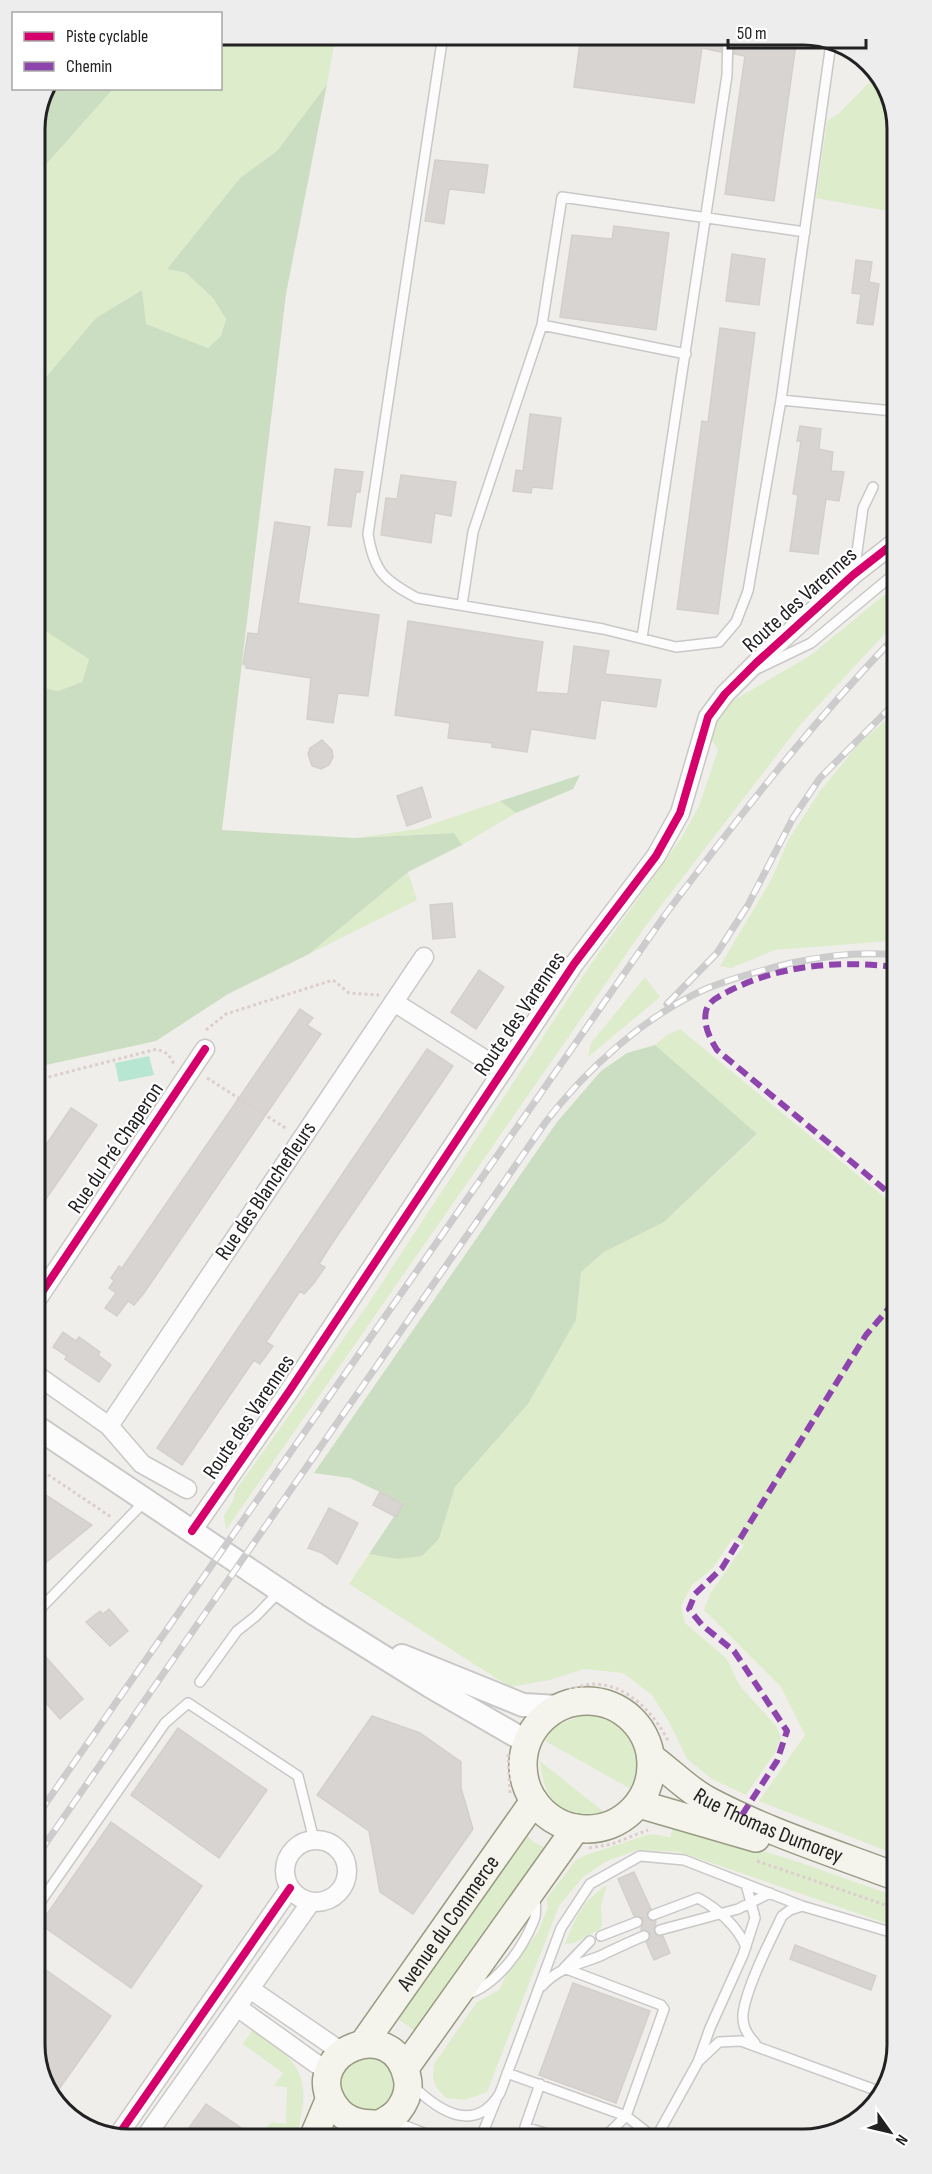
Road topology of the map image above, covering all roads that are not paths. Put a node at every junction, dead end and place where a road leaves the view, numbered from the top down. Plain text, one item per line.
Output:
1 (441, 45) edge
2 (728, 45) edge
3 (830, 49) edge
4 (705, 216) junction
5 (805, 232) junction
6 (542, 325) junction
7 (686, 354) junction
8 (781, 400) junction
9 (887, 410) edge
10 (873, 487) dead end
11 (887, 549) edge
12 (854, 575) junction
13 (887, 580) edge
14 (462, 605) junction
15 (642, 638) junction
16 (743, 676) junction
17 (424, 957) dead end
18 (394, 1002) junction
19 (203, 1042) road end
20 (503, 1071) junction
21 (45, 1287) edge
22 (45, 1381) edge
23 (109, 1426) junction
24 (45, 1433) edge
25 (187, 1489) dead end
26 (147, 1500) junction
27 (192, 1531) junction
28 (280, 1591) junction
29 (45, 1604) edge
30 (344, 1633) junction
31 (200, 1682) dead end
32 (562, 1699) junction
33 (527, 1742) junction
34 (662, 1755) junction
35 (534, 1801) junction
36 (639, 1804) junction
37 (576, 1828) junction
38 (314, 1840) junction
39 (887, 1873) edge
40 (746, 1884) junction
41 (887, 1887) edge
42 (290, 1888) junction
43 (770, 1893) junction
44 (45, 1895) edge
45 (311, 1902) junction
46 (753, 1902) junction
47 (802, 1906) junction
48 (719, 1913) junction
49 (653, 1915) dead end
50 (637, 1922) dead end
51 (660, 1930) dead end
52 (887, 1931) edge
53 (601, 1936) dead end
54 (644, 1936) dead end
55 (590, 1941) dead end
56 (746, 1947) junction
57 (564, 1968) junction
58 (250, 1989) junction
59 (537, 1993) junction
60 (237, 2007) junction
61 (756, 2045) junction
62 (345, 2055) junction
63 (698, 2062) junction
64 (507, 2073) junction
65 (407, 2075) junction
66 (540, 2084) junction
67 (874, 2089) edge
68 (330, 2098) junction
69 (497, 2098) junction
70 (626, 2116) junction
71 (372, 2127) edge
72 (123, 2129) edge
73 (151, 2129) edge
74 (317, 2129) edge
75 (484, 2129) edge
76 (531, 2129) edge
77 (613, 2129) edge
78 (643, 2129) edge
79 (661, 2129) edge

1 - 14 lane
2 - 4 lane
3 - 5 lane
4 - 5 lane
4 - 6 lane
4 - 7 lane
5 - 8 lane
6 - 7 lane
6 - 14 lane
7 - 15 lane
8 - 9 lane
8 - 15 lane
10 - 12 lane
11 - 12 street, Route des Varennes
12 - 16 street, Route des Varennes
13 - 16 lane
14 - 15 lane
16 - 20 street, Route des Varennes
17 - 18 street, Rue des Blanchefleurs
18 - 20 street
18 - 23 street, Rue des Blanchefleurs
19 - 21 street, Rue du Pré Chaperon
20 - 27 street, Route des Varennes
22 - 23 street
23 - 25 street
24 - 26 street
26 - 27 street
26 - 29 lane
27 - 28 street
28 - 30 street
28 - 31 lane
30 - 32 street
30 - 33 street
32 - 33 main road
32 - 34 main road
33 - 35 main road
34 - 36 main road
34 - 39 main road, Rue Thomas Dumorey
35 - 37 main road
35 - 62 main road, Avenue du Commerce
36 - 37 main road
36 - 41 main road, Rue Thomas Dumorey
37 - 65 main road
38 - 42 street
38 - 44 lane
38 - 45 street
40 - 43 lane
40 - 46 lane
40 - 59 lane
42 - 45 street
42 - 72 street
43 - 46 lane
43 - 47 lane
45 - 58 street
46 - 48 lane
46 - 56 lane
47 - 52 lane
47 - 61 lane
48 - 49 lane
48 - 51 lane
48 - 56 lane
50 - 53 lane
54 - 57 lane
55 - 57 lane
56 - 63 lane
57 - 59 lane
57 - 70 lane
58 - 60 street
58 - 62 street
59 - 64 lane
60 - 62 street
60 - 73 street
61 - 63 lane
61 - 67 lane
62 - 65 main road
62 - 68 main road
63 - 79 lane
64 - 66 lane
64 - 69 lane
65 - 69 lane
65 - 71 main road
66 - 70 lane
66 - 76 lane
68 - 71 main road
68 - 74 main road
69 - 75 lane
70 - 77 lane
70 - 78 lane

